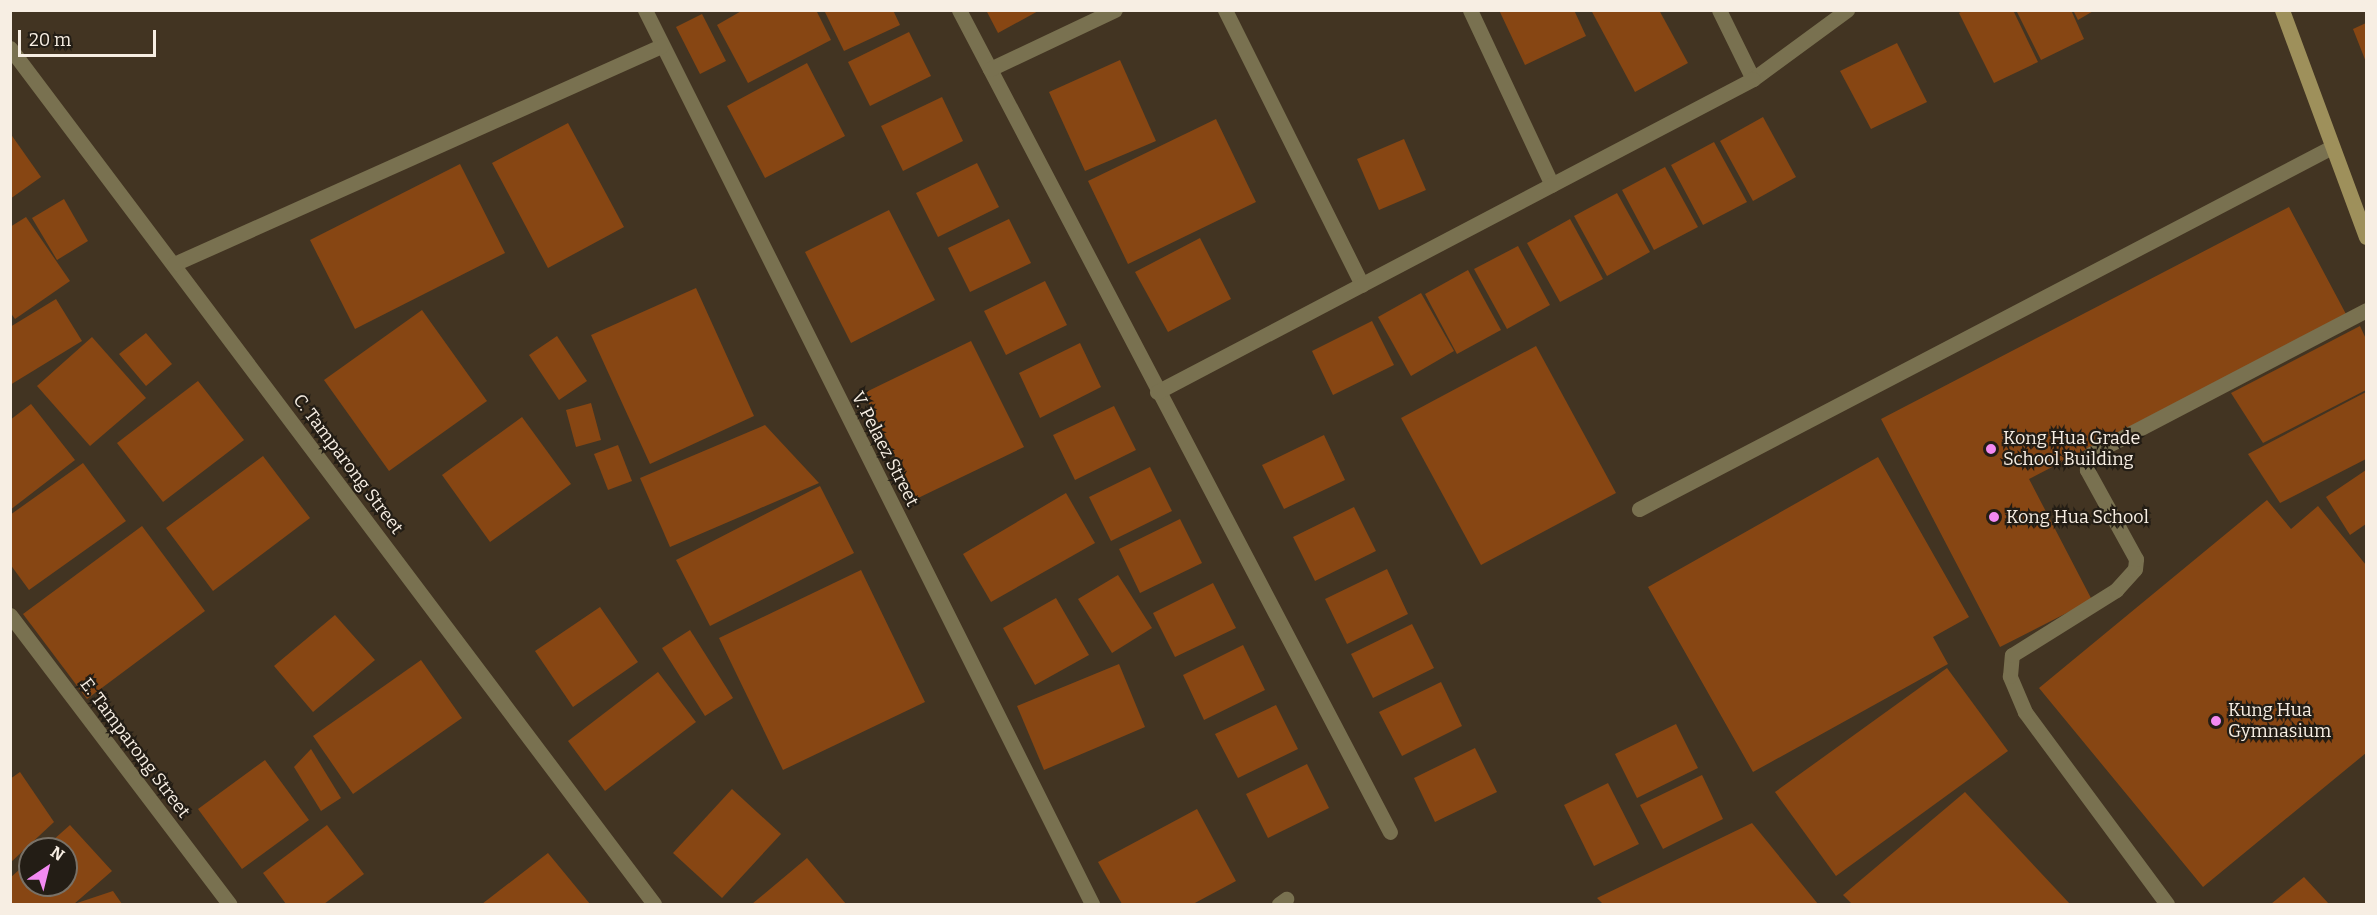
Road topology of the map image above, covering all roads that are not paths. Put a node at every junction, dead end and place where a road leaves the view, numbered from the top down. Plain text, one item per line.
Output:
1 (645, 10) edge
2 (959, 10) edge
3 (1115, 10) edge
4 (1225, 10) edge
5 (1470, 10) edge
6 (1719, 10) edge
7 (1847, 10) edge
8 (2282, 10) edge
9 (661, 46) junction
10 (10, 48) edge
11 (990, 69) junction
12 (1753, 79) junction
13 (2332, 147) junction
14 (1552, 185) junction
15 (2367, 237) edge
16 (174, 264) junction
17 (1362, 285) junction
18 (2367, 310) edge
19 (1157, 392) junction
20 (1639, 508) dead end
21 (10, 615) edge
22 (1390, 832) dead end
23 (229, 904) edge
24 (654, 904) edge
25 (1092, 904) edge
26 (2167, 904) edge

1 - 9 street, V. Pelaez Street
2 - 11 street
3 - 11 street
4 - 17 street
5 - 14 street
6 - 12 street
7 - 12 street
8 - 13 street
9 - 16 street
9 - 25 street, V. Pelaez Street
10 - 16 street, C. Tamparong Street
11 - 19 street
12 - 14 street
13 - 15 street
13 - 20 street
14 - 17 street
16 - 24 street, C. Tamparong Street
17 - 19 street
18 - 26 street
19 - 22 street
21 - 23 street, E. Tamparong Street

